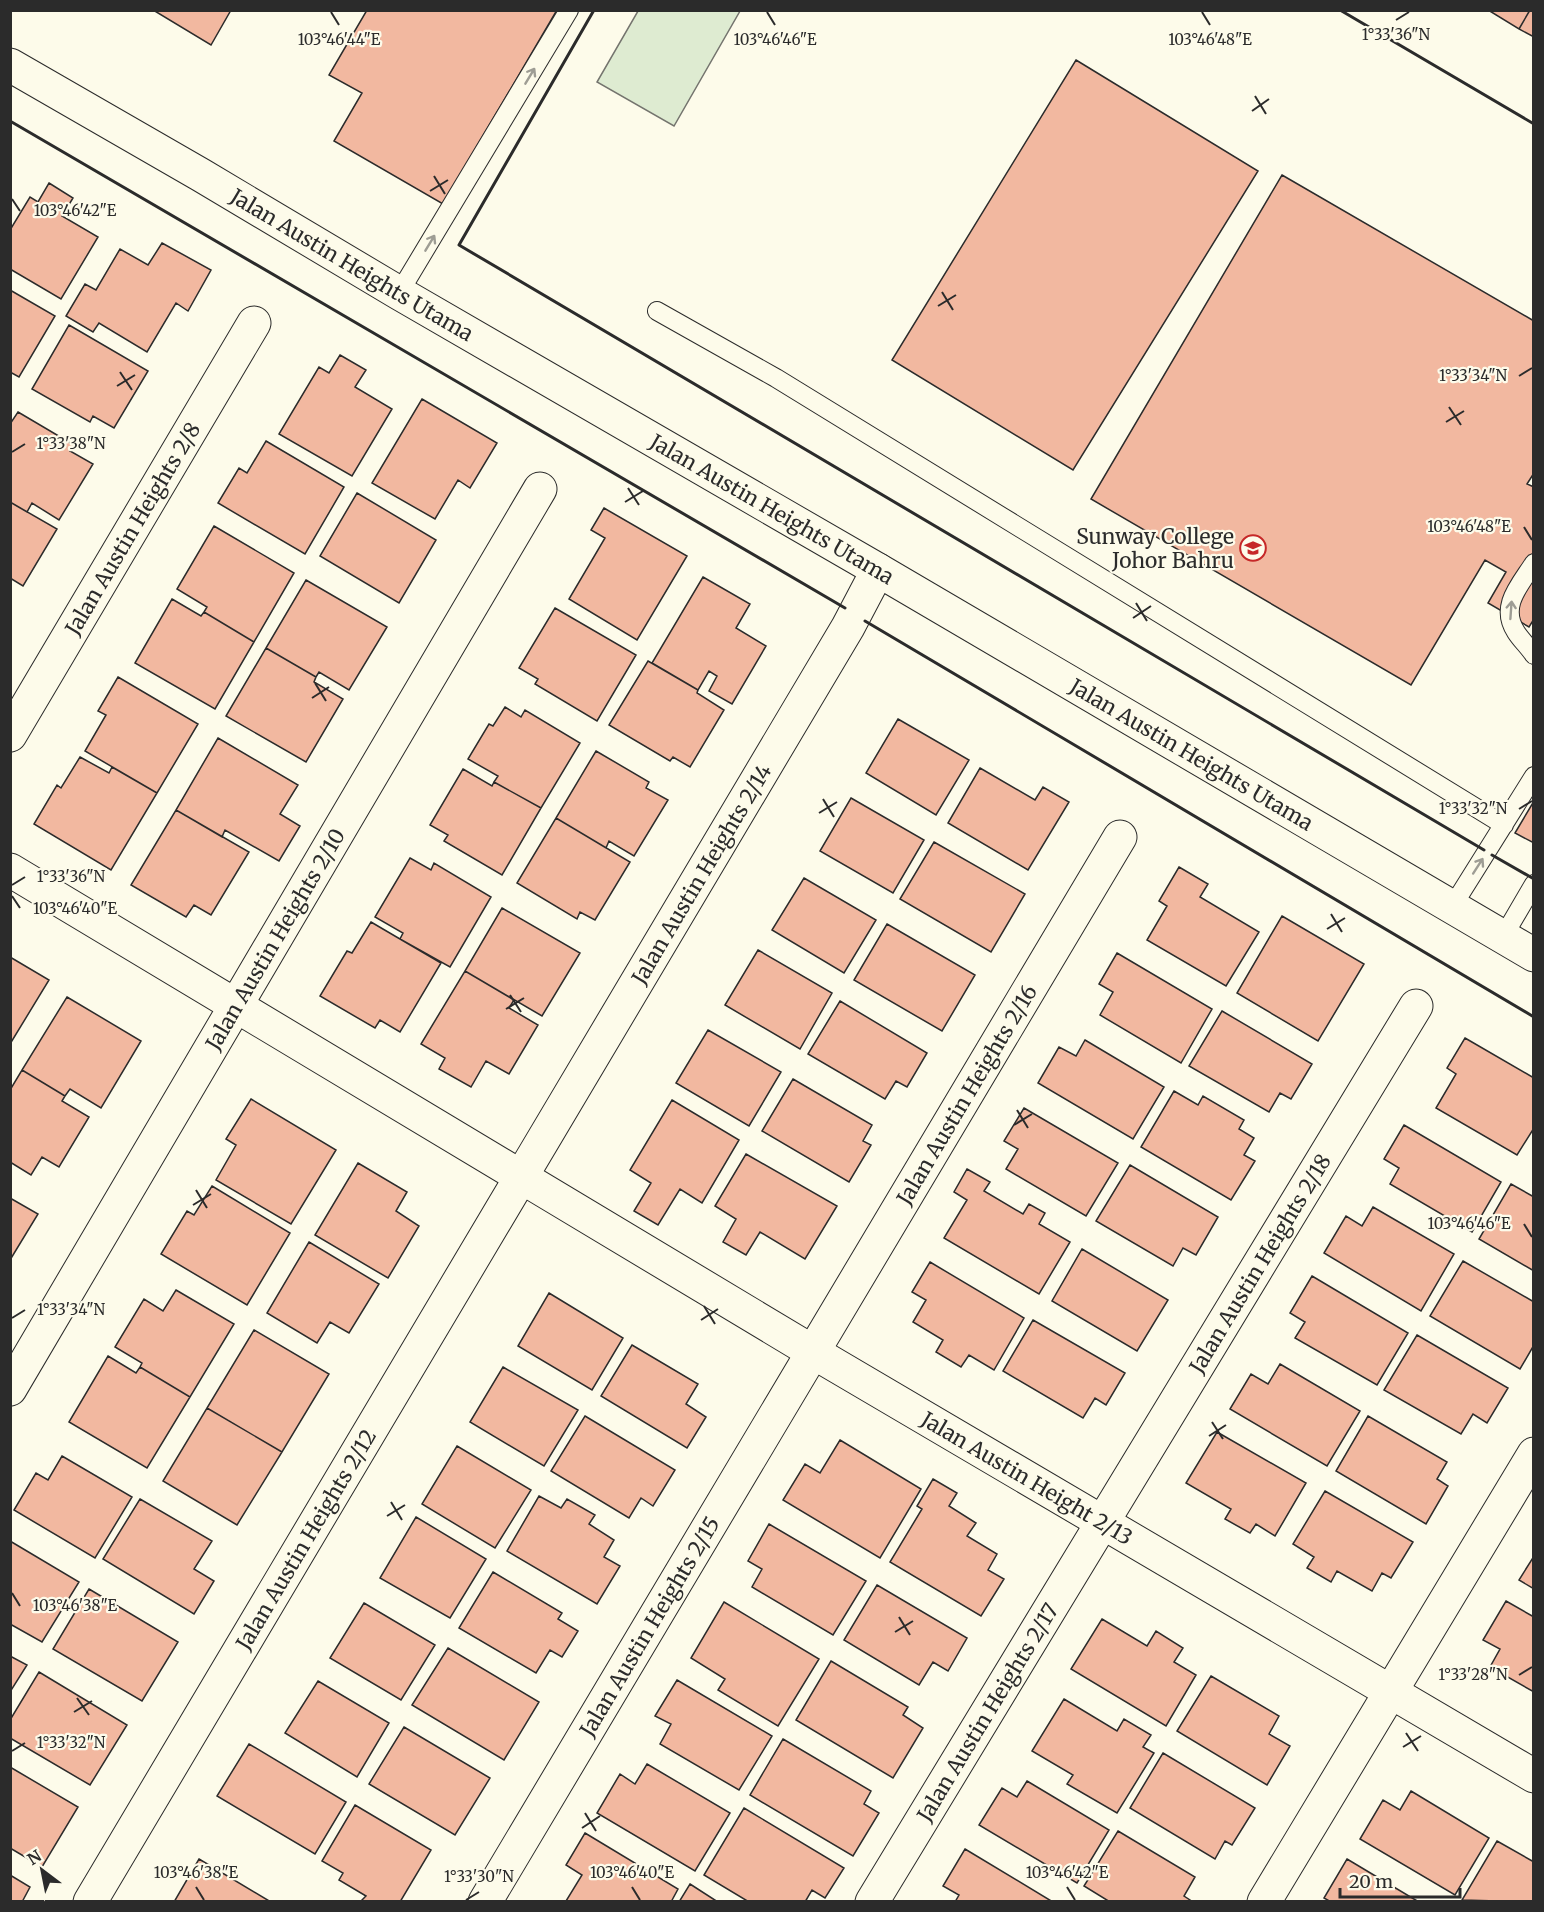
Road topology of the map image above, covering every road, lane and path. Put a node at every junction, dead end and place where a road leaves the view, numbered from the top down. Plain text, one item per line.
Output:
1 (569, 10) edge
2 (10, 65) edge
3 (399, 293) junction
4 (657, 311) dead end
5 (254, 323) dead end
6 (540, 489) dead end
7 (1533, 563) edge
8 (878, 570) junction
9 (1533, 654) edge
10 (10, 735) edge
11 (1533, 776) edge
12 (1504, 825) junction
13 (1120, 837) dead end
14 (10, 870) edge
15 (1533, 884) edge
16 (1452, 907) junction
17 (1503, 937) junction
18 (1533, 955) edge
19 (236, 1005) junction
20 (1416, 1006) dead end
21 (522, 1177) junction
22 (813, 1352) junction
23 (10, 1389) edge
24 (1533, 1455) edge
25 (1102, 1521) junction
26 (1391, 1691) junction
27 (1533, 1776) edge
28 (90, 1902) edge
29 (485, 1902) edge
30 (872, 1902) edge
31 (1264, 1902) edge

3 -> 1 lane
2 - 3 street, Jalan Austin Heights Utama
3 - 8 street, Jalan Austin Heights Utama
4 - 12 lane
5 - 10 street, Jalan Austin Heights 2/8
6 - 19 street, Jalan Austin Heights 2/10
9 -> 7 lane
8 - 16 street, Jalan Austin Heights Utama
8 - 21 street, Jalan Austin Heights 2/14
11 - 12 lane
16 -> 12 lane
13 - 22 street, Jalan Austin Heights 2/16
14 - 19 street, Jalan Austin Height 2/13
15 - 17 lane
16 - 17 street, Jalan Austin Heights Utama
17 - 18 street, Jalan Austin Heights Utama
19 - 21 street, Jalan Austin Height 2/13
19 - 23 street, Jalan Austin Heights 2/10
20 - 25 street, Jalan Austin Heights 2/18
21 - 22 street, Jalan Austin Height 2/13
21 - 28 street, Jalan Austin Heights 2/12
22 - 25 street, Jalan Austin Height 2/13
22 - 29 street, Jalan Austin Heights 2/15
24 - 26 street
25 - 26 street, Jalan Austin Height 2/13
25 - 30 street, Jalan Austin Heights 2/17
26 - 27 street, Jalan Austin Height 2/13
26 - 31 street

